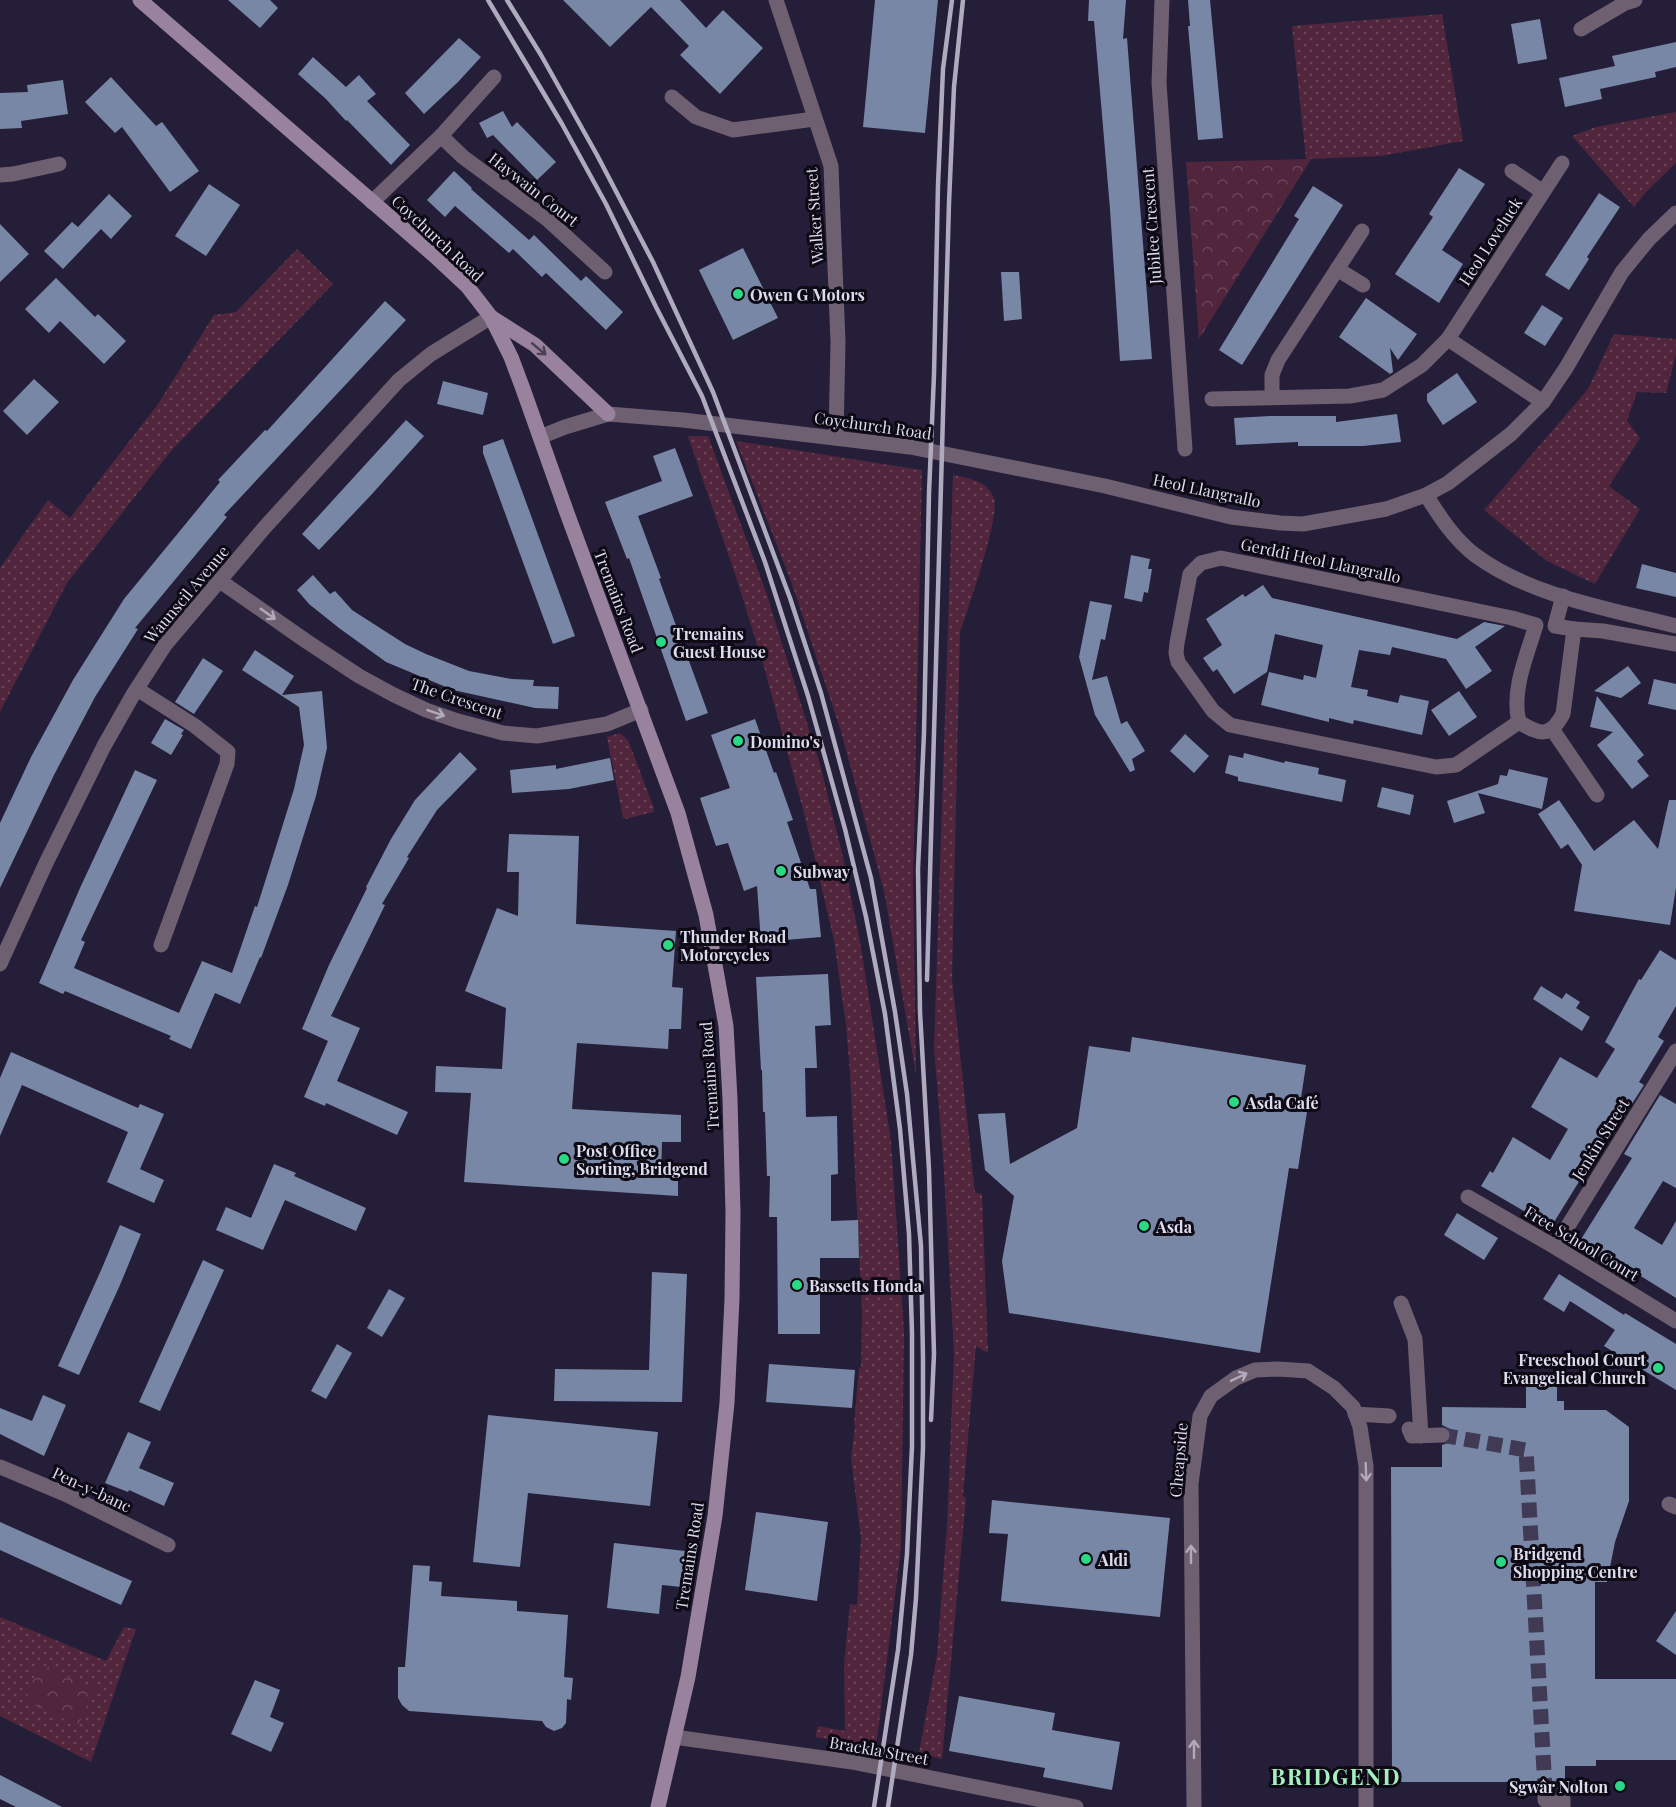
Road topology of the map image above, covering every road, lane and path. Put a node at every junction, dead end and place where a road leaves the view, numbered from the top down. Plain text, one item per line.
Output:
1 (140, 0) edge
2 (776, 0) edge
3 (1162, 0) edge
4 (1635, 0) edge
5 (1581, 29) dead end
6 (494, 77) dead end
7 (672, 97) dead end
8 (814, 118) junction
9 (441, 136) junction
10 (1562, 163) dead end
11 (59, 164) dead end
12 (1512, 171) dead end
13 (0, 175) edge
14 (1543, 192) junction
15 (372, 202) junction
16 (1676, 213) edge
17 (1362, 231) dead end
18 (1337, 269) junction
19 (605, 272) dead end
20 (1363, 285) dead end
21 (491, 317) junction
22 (1448, 339) junction
23 (1272, 397) junction
24 (1212, 399) dead end
25 (1543, 402) junction
26 (608, 414) junction
27 (540, 437) junction
28 (836, 438) junction
29 (1185, 449) dead end
30 (980, 461) joint
31 (1426, 495) junction
32 (220, 581) junction
33 (1563, 596) junction
34 (1536, 625) junction
35 (1555, 626) junction
36 (1676, 626) edge
37 (1574, 629) junction
38 (1676, 644) edge
39 (137, 688) junction
40 (640, 710) junction
41 (1519, 722) junction
42 (1552, 729) junction
43 (1597, 795) dead end
44 (161, 945) dead end
45 (0, 964) edge
46 (1676, 1051) edge
47 (1468, 1197) dead end
48 (1555, 1247) junction
49 (1401, 1303) dead end
50 (1676, 1320) edge
51 (1355, 1414) junction
52 (1389, 1416) dead end
53 (1442, 1435) tunnel mouth
54 (0, 1467) edge
55 (168, 1545) dead end
56 (674, 1737) junction
57 (1545, 1789) dead end
58 (658, 1807) edge
59 (1076, 1807) edge
60 (1194, 1807) edge
61 (1366, 1807) edge
62 (1563, 1807) edge

1 - 15 main road, Coychurch Road
2 - 8 street, Walker Street
3 - 29 street, Jubilee Crescent
4 - 5 street
6 - 9 street
7 - 8 street
8 - 28 street, Walker Street
9 - 15 street
9 - 19 street, Haywain Court
10 - 14 street, Heol Loveluck
11 - 13 street
12 - 14 street
14 - 22 street, Heol Loveluck
15 - 21 main road, Coychurch Road
16 - 25 street, Heol Llangrallo
17 - 18 street
18 - 20 street
18 - 23 street
21 -> 26 main road
21 - 27 main road, Coychurch Road
21 - 32 street, Waunscil Avenue
22 - 23 street, Heol Loveluck
22 - 25 street
23 - 24 street, Heol Loveluck
25 - 31 street, Heol Llangrallo
26 - 27 street, Coychurch Road
26 - 28 street, Coychurch Road
27 - 40 main road, Tremains Road
28 - 30 street, Coychurch Road
30 - 31 street, Heol Llangrallo
31 - 33 street
32 - 39 street, Waunscil Avenue
32 -> 40 street, The Crescent
33 - 35 street
33 - 36 street
34 - 35 street, Gerddi Heol Llangrallo
34 - 41 street
34 - 41 street, Gerddi Heol Llangrallo
35 - 37 street
37 - 38 street
37 - 42 street
39 - 44 street
39 - 45 street, Waunscil Avenue
40 - 56 main road, Tremains Road
41 - 42 street
42 - 43 street
46 - 48 street, Jenkin Street
47 - 48 street, Free School Court
48 - 50 street, Free School Court
49 - 53 street
51 - 52 street
60 -> 51 street, Cheapside
51 -> 61 street, Cheapside
54 - 55 street, Pen-y-banc
56 - 58 main road, Tremains Road
56 - 59 street, Brackla Street
57 - 62 street

